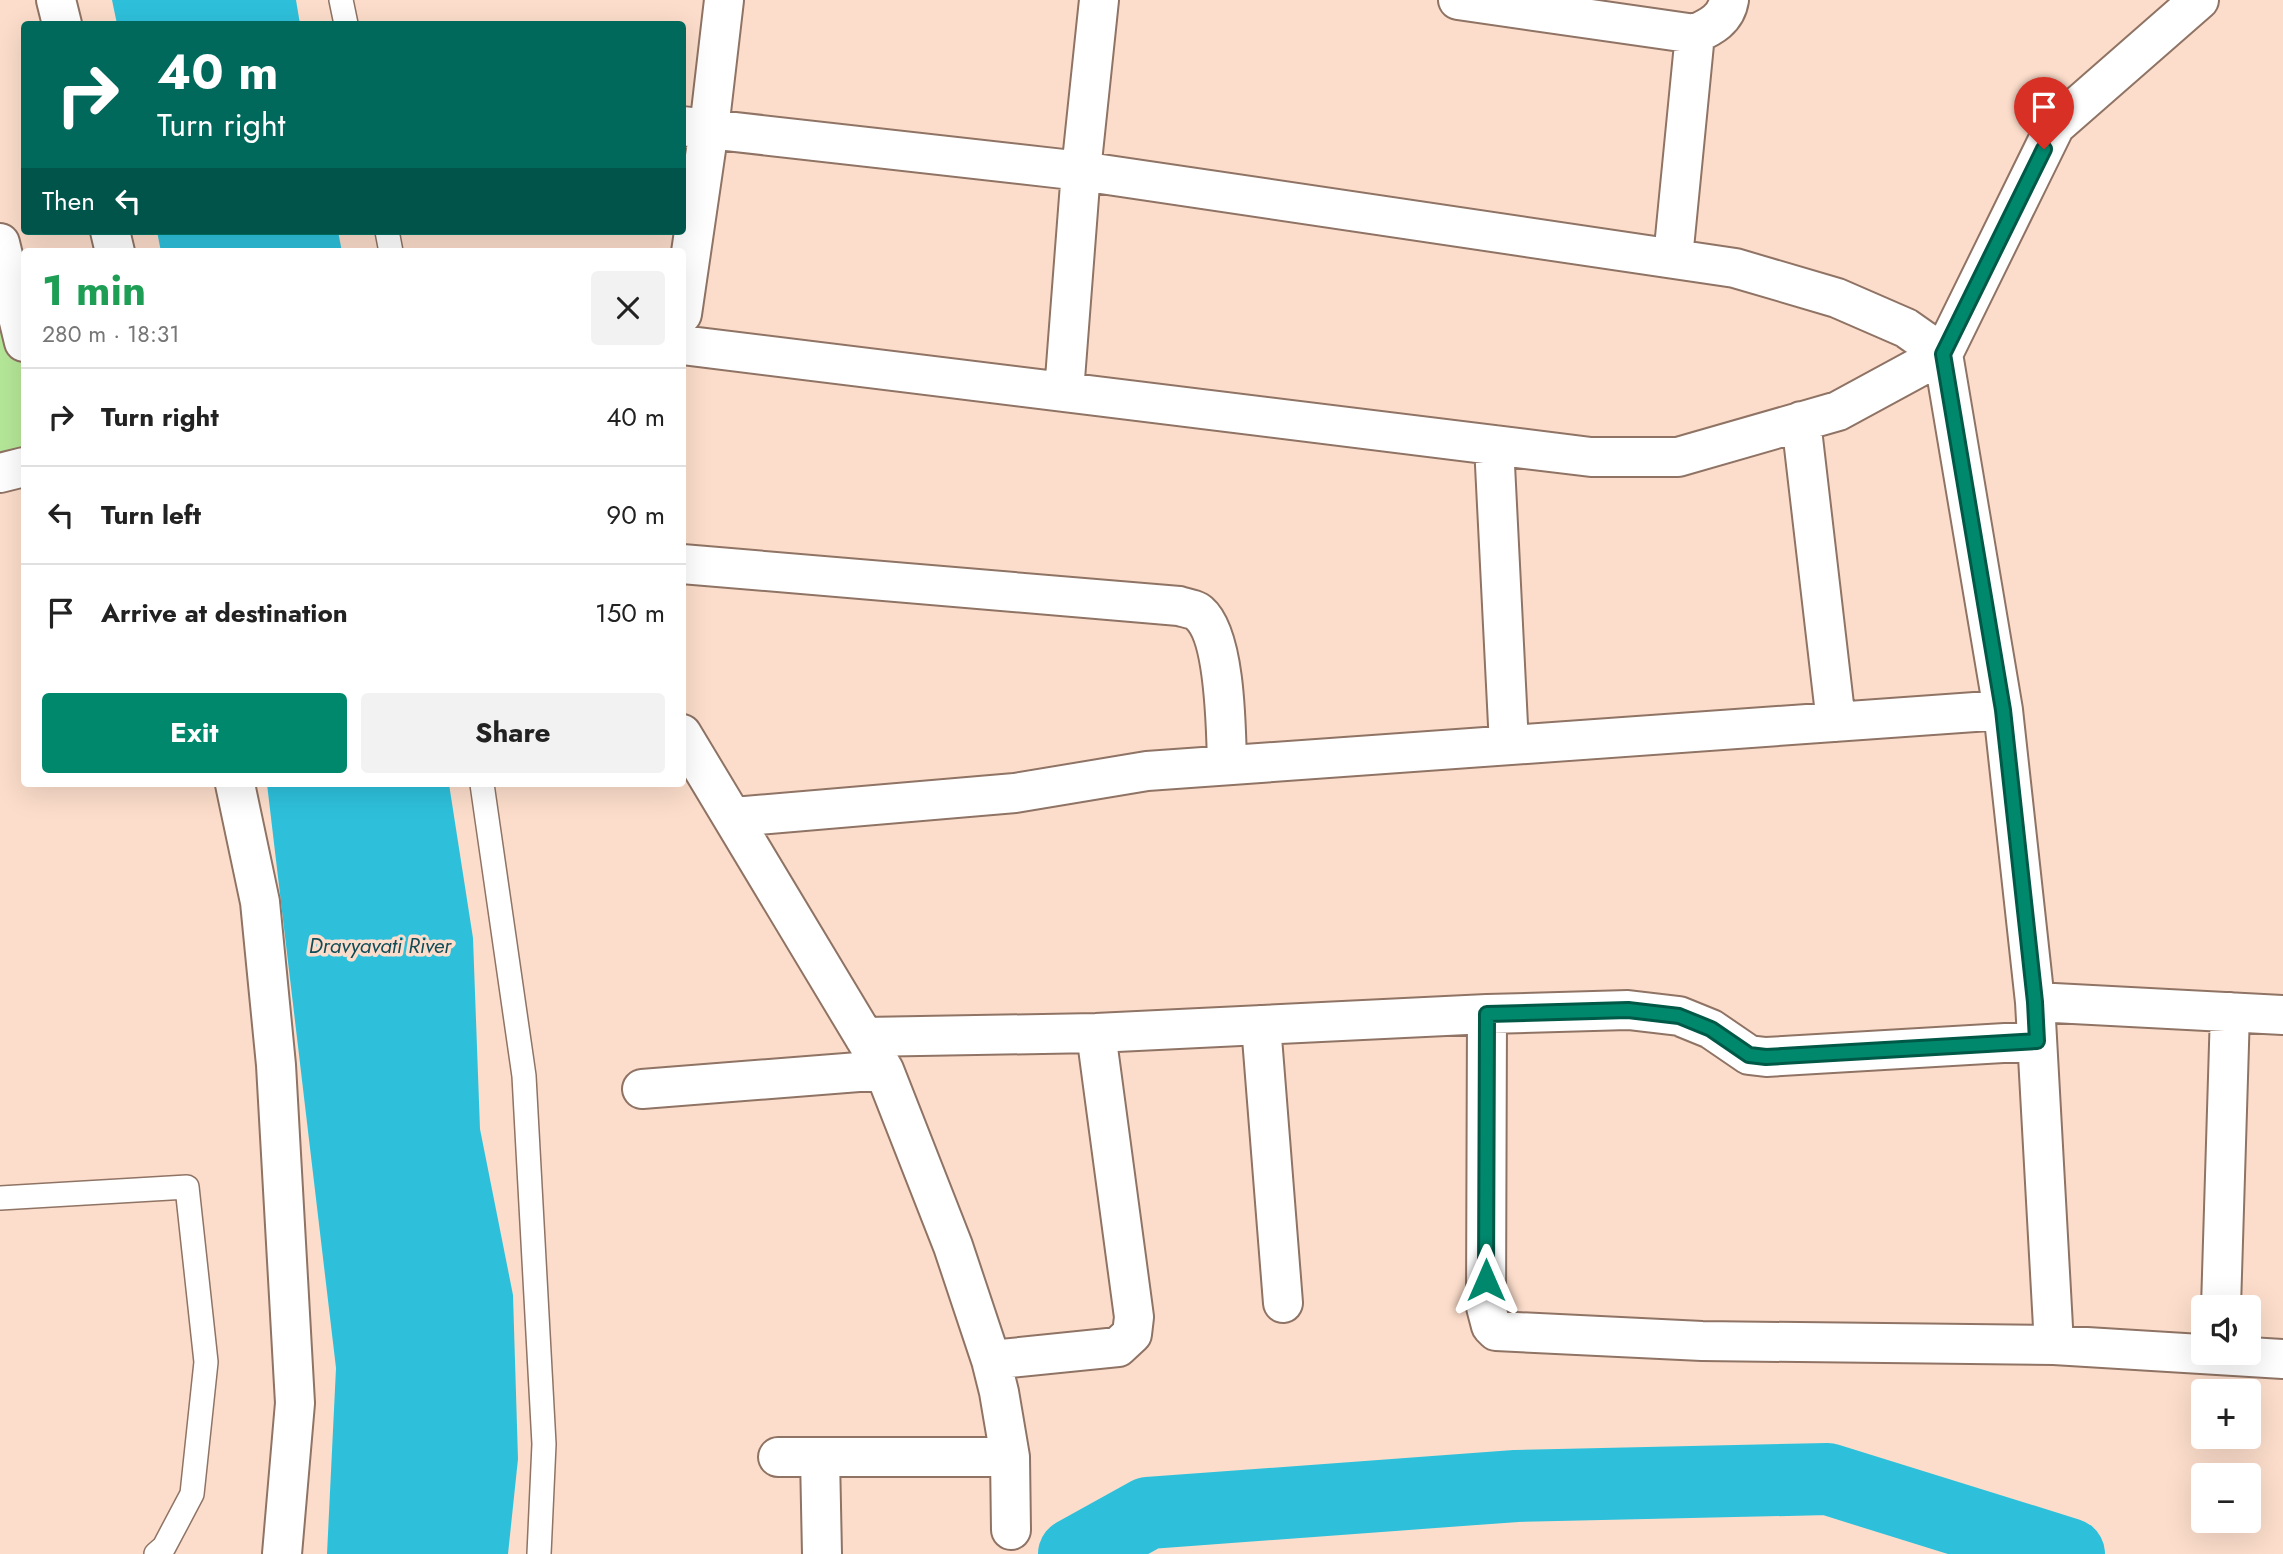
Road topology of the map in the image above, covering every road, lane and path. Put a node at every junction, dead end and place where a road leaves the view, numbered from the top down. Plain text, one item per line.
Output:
1 (56, 0) edge
2 (341, 0) edge
3 (724, 0) edge
4 (1099, 0) edge
5 (1458, 0) edge
6 (1729, 0) edge
7 (2199, 0) edge
8 (61, 21) edge
9 (345, 21) edge
10 (1695, 34) junction
11 (696, 128) edge
12 (1081, 171) junction
13 (0, 243) edge
14 (1673, 258) junction
15 (686, 261) edge
16 (21, 330) edge
17 (686, 346) edge
18 (1943, 354) junction
19 (1064, 393) junction
20 (1801, 421) junction
21 (1494, 445) junction
22 (21, 468) edge
23 (0, 473) edge
24 (686, 564) edge
25 (2003, 710) junction
26 (1836, 722) junction
27 (686, 740) edge
28 (1509, 745) junction
29 (1227, 765) junction
30 (236, 787) edge
31 (482, 787) edge
32 (734, 817) junction
33 (2035, 1002) junction
34 (2230, 1012) junction
35 (1487, 1014) junction
36 (2283, 1014) edge
37 (1261, 1025) junction
38 (1096, 1032) junction
39 (864, 1037) junction
40 (2037, 1041) junction
41 (884, 1070) junction
42 (642, 1089) dead end
43 (0, 1198) edge
44 (2221, 1295) edge
45 (1283, 1303) dead end
46 (2053, 1345) junction
47 (2191, 1353) edge
48 (2261, 1358) edge
49 (2283, 1359) edge
50 (991, 1360) junction
51 (778, 1457) dead end
52 (820, 1457) junction
53 (1010, 1457) junction
54 (1012, 1530) dead end
55 (156, 1554) edge
56 (282, 1554) edge
57 (539, 1554) edge
58 (822, 1554) edge

1 - 8 street
2 - 9 lane
3 - 11 street
4 - 12 street
5 - 10 street
6 - 10 street
7 - 18 street
10 - 14 street
11 - 12 street
11 - 15 street
12 - 14 street
12 - 19 street
13 - 16 street
14 - 18 street
17 - 19 street
18 - 20 street
18 - 25 street
19 - 21 street
20 - 21 street
20 - 26 street
21 - 28 street
22 - 23 street
24 - 29 street
25 - 26 street
25 - 33 street
26 - 28 street
27 - 32 street
28 - 29 street
29 - 32 street
30 - 56 street
31 - 57 lane
32 - 39 street
33 - 34 street
33 - 40 street
34 - 36 street
34 - 44 street
35 - 37 street
35 - 40 street
35 - 46 street
37 - 38 street
37 - 45 street
38 - 39 street
38 - 50 street
39 - 41 street
40 - 46 street
41 - 42 street
41 - 50 street
43 - 55 lane
46 - 47 street
48 - 49 street
50 - 53 street
51 - 52 street
52 - 53 street
52 - 58 street
53 - 54 street

